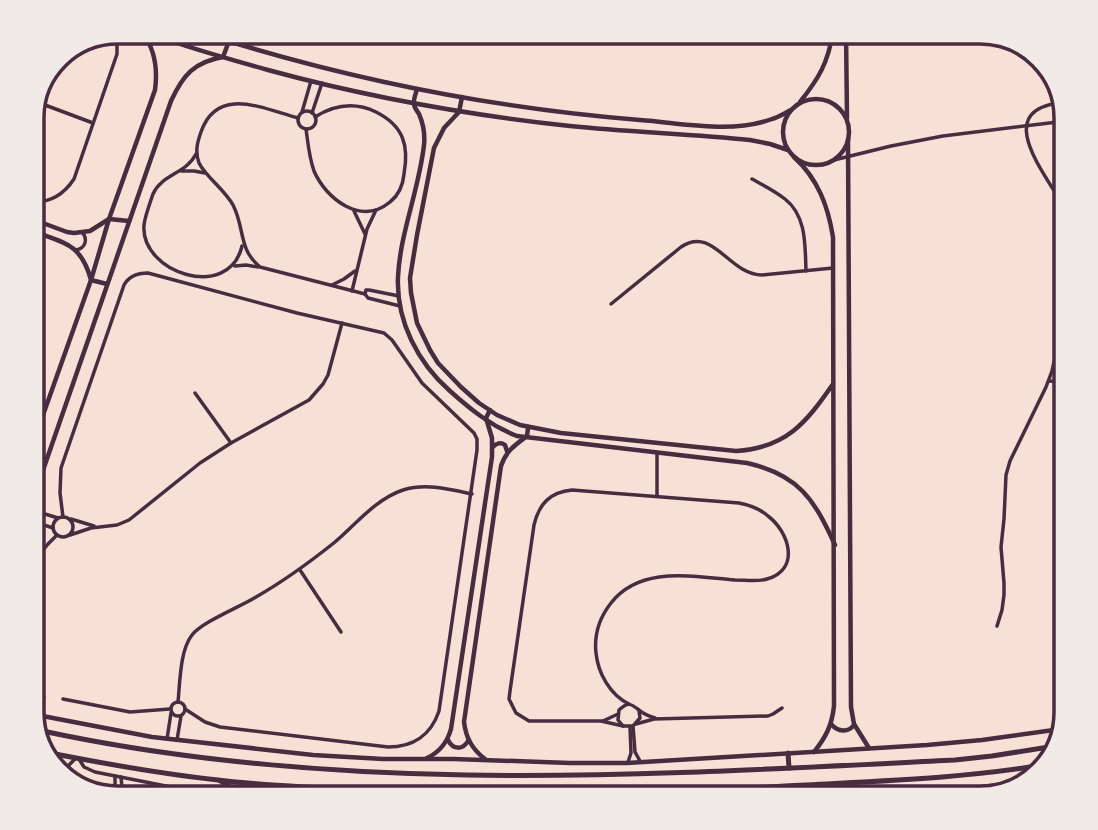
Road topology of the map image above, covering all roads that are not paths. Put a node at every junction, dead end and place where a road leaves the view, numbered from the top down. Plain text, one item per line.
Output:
1 (117, 44) edge
2 (151, 44) edge
3 (179, 44) edge
4 (228, 44) edge
5 (239, 44) edge
6 (831, 44) edge
7 (846, 44) edge
8 (223, 57) junction
9 (311, 81) junction
10 (322, 83) junction
11 (417, 89) junction
12 (462, 97) junction
13 (413, 103) junction
14 (1053, 104) edge
15 (45, 105) edge
16 (798, 105) junction
17 (791, 110) junction
18 (459, 112) junction
19 (302, 113) junction
20 (314, 115) junction
21 (298, 118) junction
22 (847, 122) junction
23 (1054, 122) edge
24 (93, 123) junction
25 (1027, 125) junction
26 (306, 129) junction
27 (848, 139) junction
28 (788, 150) junction
29 (196, 152) junction
30 (848, 156) junction
31 (794, 157) junction
32 (834, 160) junction
33 (179, 172) junction
34 (208, 174) junction
35 (751, 179) dead end
36 (1054, 192) edge
37 (44, 201) edge
38 (376, 210) junction
39 (354, 211) junction
40 (109, 219) junction
41 (129, 221) junction
42 (44, 223) edge
43 (82, 232) junction
44 (44, 235) edge
45 (365, 236) junction
46 (243, 243) junction
47 (76, 250) junction
48 (233, 266) junction
49 (260, 267) junction
50 (834, 268) junction
51 (357, 270) junction
52 (806, 271) junction
53 (91, 280) junction
54 (107, 284) junction
55 (329, 285) junction
56 (352, 291) junction
57 (365, 294) junction
58 (399, 296) junction
59 (611, 304) dead end
60 (400, 306) junction
61 (342, 323) junction
62 (1054, 361) edge
63 (1049, 381) junction
64 (1054, 381) edge
65 (833, 384) junction
66 (195, 393) dead end
67 (45, 408) edge
68 (490, 410) junction
69 (487, 421) junction
70 (528, 428) junction
71 (525, 438) junction
72 (231, 443) junction
73 (493, 447) junction
74 (507, 452) junction
75 (657, 453) junction
76 (44, 467) edge
77 (472, 494) junction
78 (657, 496) junction
79 (44, 513) edge
80 (61, 517) junction
81 (69, 519) junction
82 (44, 525) edge
83 (99, 527) junction
84 (53, 528) junction
85 (57, 535) junction
86 (70, 535) junction
87 (835, 545) junction
88 (44, 549) edge
89 (300, 570) junction
90 (997, 626) dead end
91 (341, 632) dead end
92 (615, 695) junction
93 (63, 699) dead end
94 (178, 702) junction
95 (629, 705) junction
96 (782, 708) dead end
97 (185, 709) junction
98 (171, 711) junction
99 (639, 711) junction
100 (618, 712) junction
101 (44, 715) edge
102 (181, 716) junction
103 (660, 719) junction
104 (601, 721) junction
105 (831, 724) junction
106 (854, 724) junction
107 (623, 726) junction
108 (633, 726) junction
109 (1052, 730) edge
110 (46, 732) edge
111 (167, 739) junction
112 (177, 740) junction
113 (447, 740) junction
114 (469, 740) junction
115 (1045, 748) edge
116 (869, 749) junction
117 (814, 752) junction
118 (788, 753) junction
119 (58, 754) edge
120 (78, 758) junction
121 (424, 760) junction
122 (485, 760) junction
123 (642, 762) junction
124 (627, 763) junction
125 (1031, 766) edge
126 (69, 767) edge
127 (789, 768) junction
128 (115, 776) junction
129 (121, 777) junction
130 (220, 780) junction
131 (115, 786) edge
132 (122, 786) edge
133 (166, 786) edge
134 (230, 786) edge
135 (296, 786) edge
136 (779, 786) edge

1 - 24 street
2 - 40 street
3 - 8 street
4 - 8 street
5 - 11 street
6 - 16 street
7 - 22 street
8 - 9 street
8 - 41 street
9 - 10 street
9 - 19 street
10 - 13 street
10 - 20 street
11 - 12 street
11 - 13 street
12 - 17 street
12 - 18 street
13 - 18 street
13 - 58 street
14 - 25 street
15 - 24 street
16 - 17 street
16 - 22 street
17 - 28 street
18 - 28 street
18 - 68 street
19 - 20 street
19 - 21 street
20 - 26 street
20 - 38 street
21 - 26 street
21 - 29 street
22 - 27 street
23 - 25 street
24 - 37 street
25 - 30 street
25 - 36 street
26 - 39 street
27 - 30 street
27 - 32 street
28 - 31 street
29 - 33 street
29 - 34 street
30 - 32 street
30 - 106 street
31 - 32 street
31 - 50 street
33 - 34 street
33 - 48 street
34 - 46 street
35 - 52 street
38 - 39 street
38 - 45 street
39 - 45 street
40 - 41 street
40 - 43 street
40 - 53 street
41 - 54 street
42 - 43 street
43 - 47 street
44 - 47 street
45 - 51 street
46 - 48 street
46 - 49 street
47 - 53 street
48 - 49 street
49 - 55 street
50 - 52 street
50 - 65 street
51 - 55 street
51 - 56 street
52 - 59 street
53 - 54 street
53 - 67 street
54 - 76 street
55 - 56 street
56 - 57 street
57 - 58 street
57 - 60 street
58 - 60 street
60 - 69 street
61 - 72 street
61 - 77 street
61 - 80 street
62 - 63 street
63 - 64 street
63 - 90 street
65 - 70 street
65 - 87 street
66 - 72 street
68 - 69 street
68 - 70 street
69 - 71 street
69 - 73 street
70 - 71 street
71 - 74 street
71 - 75 street
72 - 83 street
73 - 74 street
73 - 113 street
74 - 114 street
75 - 78 street
75 - 87 street
77 - 89 street
77 - 97 street
78 - 92 street
78 - 104 street
79 - 80 street
80 - 81 street
80 - 84 street
81 - 83 street
81 - 86 street
82 - 84 street
83 - 86 street
84 - 85 street
85 - 86 street
85 - 88 street
87 - 105 street
89 - 91 street
89 - 94 street
92 - 95 street
92 - 100 street
93 - 98 street
94 - 97 street
94 - 98 street
95 - 99 street
95 - 100 street
96 - 103 street
97 - 102 street
98 - 102 street
98 - 111 street
99 - 103 street
99 - 108 street
100 - 104 street
100 - 107 street
101 - 111 street
102 - 112 street
103 - 108 street
104 - 107 street
105 - 106 street
105 - 117 street
106 - 116 street
107 - 108 street
108 - 123 street
108 - 124 street
109 - 116 street
110 - 127 main road
111 - 112 street
112 - 121 street
113 - 114 street
113 - 121 street
114 - 122 street
115 - 127 main road
116 - 117 street
117 - 118 street
118 - 123 street
118 - 127 main road
119 - 120 main road
120 - 126 street
120 - 128 street
120 - 130 main road
121 - 122 street
122 - 124 street
123 - 124 street
125 - 136 main road
128 - 129 street
128 - 131 street
129 - 132 street
129 - 133 street
130 - 134 street
130 - 135 main road

